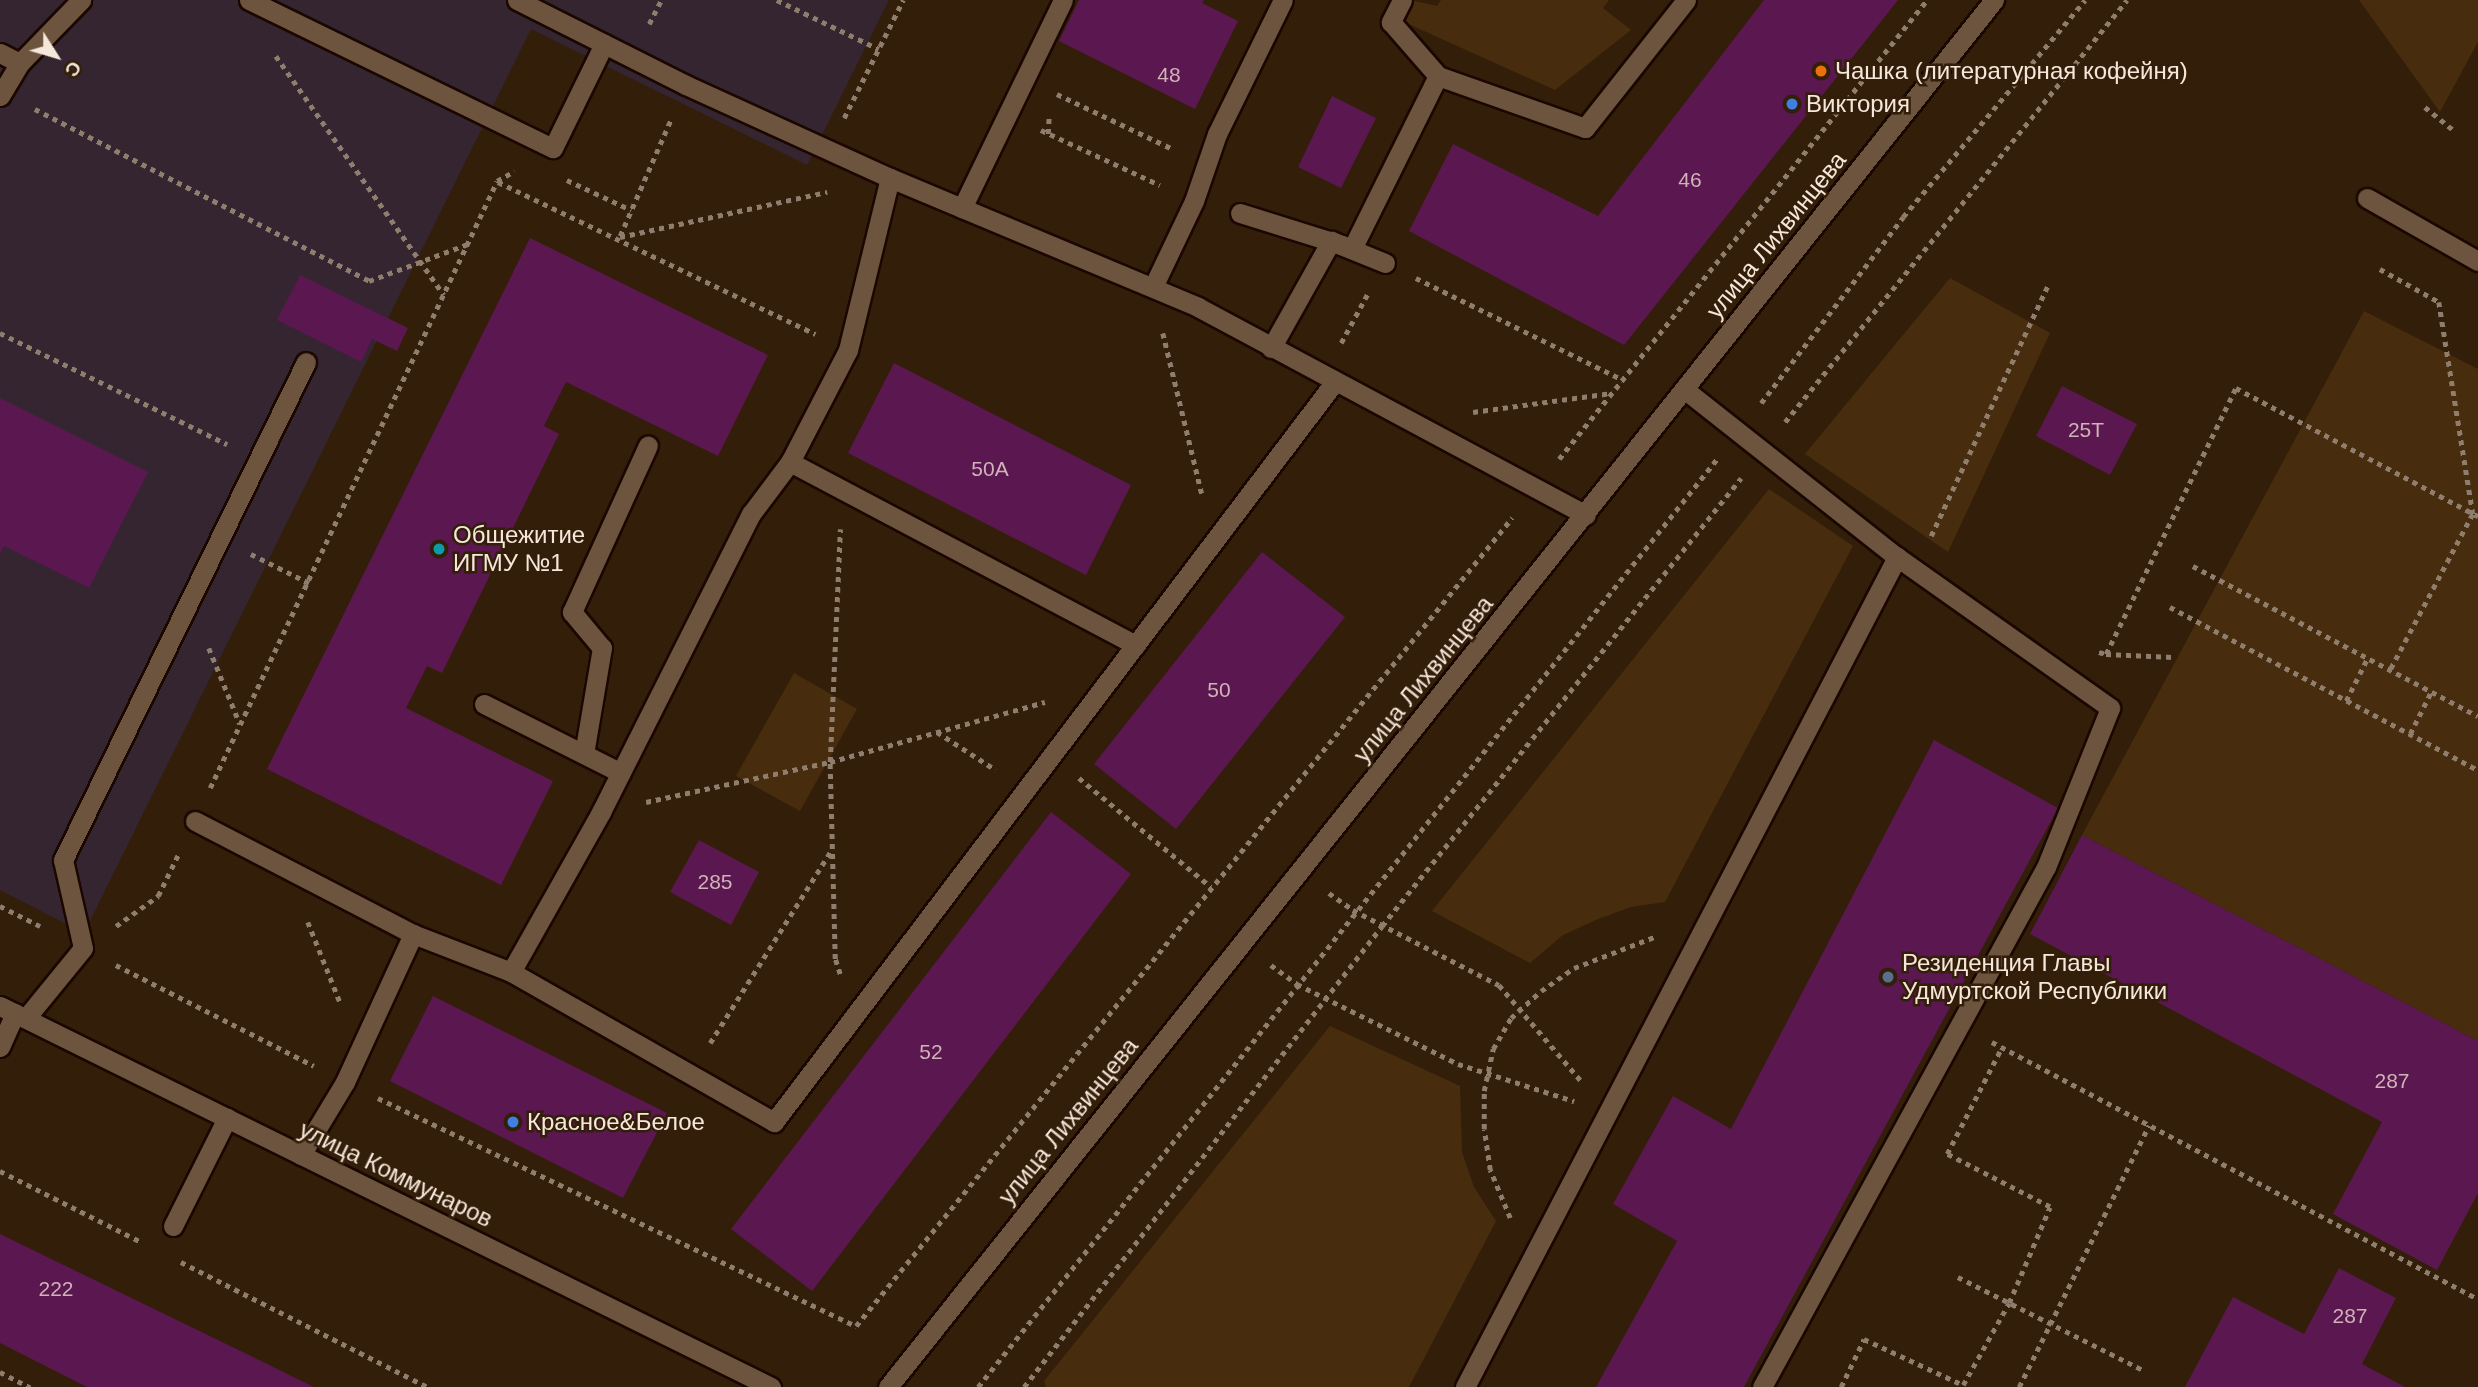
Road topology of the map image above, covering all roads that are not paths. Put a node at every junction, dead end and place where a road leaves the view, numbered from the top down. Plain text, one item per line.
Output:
1 (81, 0) edge
2 (249, 0) edge
3 (517, 0) edge
4 (1063, 0) edge
5 (1283, 0) edge
6 (1402, 0) edge
7 (1686, 0) edge
8 (1994, 0) edge
9 (604, 44) junction
10 (0, 53) edge
11 (20, 62) junction
12 (1438, 76) junction
13 (1, 94) edge
14 (890, 178) junction
15 (2367, 198) dead end
16 (962, 208) junction
17 (1240, 213) dead end
18 (1331, 241) junction
19 (2478, 261) edge
20 (1385, 262) road end
21 (1153, 288) junction
22 (1271, 348) junction
23 (306, 362) dead end
24 (1328, 380) junction
25 (1684, 389) junction
26 (648, 445) dead end
27 (790, 462) junction
28 (1586, 515) junction
29 (1897, 557) junction
30 (1136, 645) junction
31 (484, 704) dead end
32 (584, 754) junction
33 (621, 773) junction
34 (195, 821) road end
35 (413, 934) junction
36 (511, 972) junction
37 (14, 1012) edge
38 (0, 1046) edge
39 (228, 1118) junction
40 (301, 1155) junction
41 (173, 1226) dead end
42 (771, 1387) edge
43 (888, 1387) edge
44 (1465, 1387) edge
45 (1762, 1387) edge

1 - 11 street
2 - 9 street
3 - 9 street
4 - 16 street
5 - 21 street
6 - 12 street
7 - 12 street
8 - 25 street, улица Лихвинцева
9 - 14 street
10 - 11 street
11 - 13 street
12 - 18 street
14 - 16 street
14 - 27 street
15 - 19 street
16 - 21 street
17 - 18 street
18 - 20 street
18 - 22 street
21 - 22 street
22 - 24 street
23 - 37 street
24 - 28 street
24 - 30 street
25 - 28 street, улица Лихвинцева
25 - 29 street
26 - 32 street
27 - 30 street
27 - 33 street
28 - 43 street, улица Лихвинцева
29 - 44 street
29 - 45 street
30 - 36 street
31 - 32 street
32 - 33 street
33 - 36 street
34 - 35 street
35 - 36 street
35 - 40 street
37 - 38 street
37 - 39 street, улица Коммунаров
39 - 40 street, улица Коммунаров
39 - 41 street
40 - 42 street, улица Коммунаров

